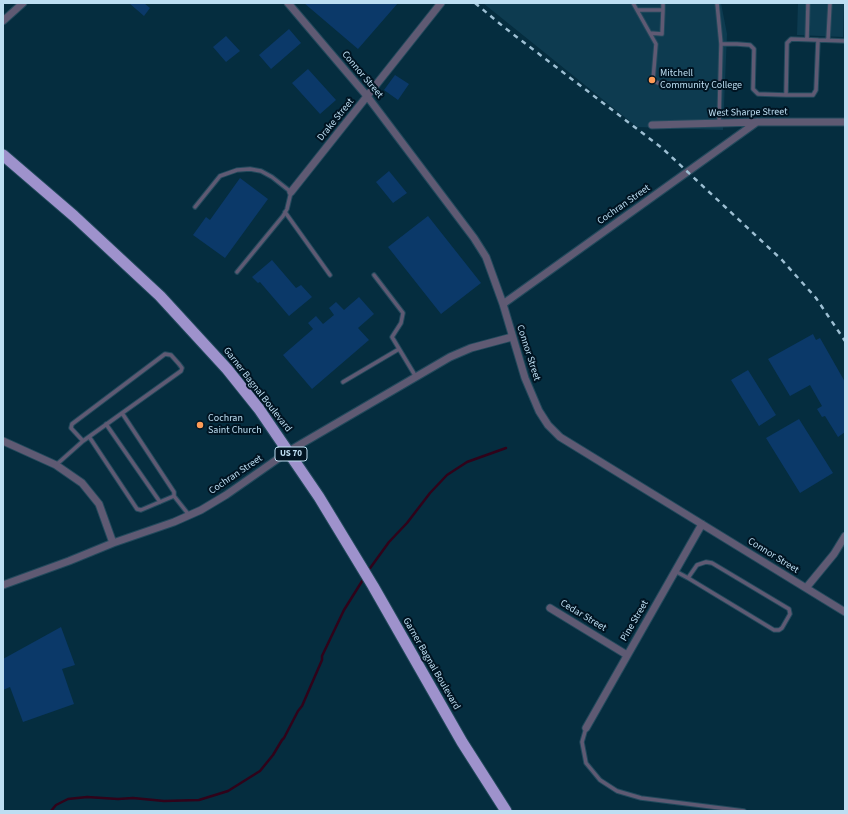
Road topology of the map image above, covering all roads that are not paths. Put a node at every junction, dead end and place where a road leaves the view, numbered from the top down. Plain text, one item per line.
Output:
1 (23, 3) edge
2 (288, 3) edge
3 (441, 3) edge
4 (633, 3) edge
5 (663, 3) edge
6 (717, 3) edge
7 (808, 3) edge
8 (830, 3) edge
9 (637, 10) junction
10 (663, 10) junction
11 (3, 21) edge
12 (650, 33) junction
13 (807, 39) junction
14 (818, 40) junction
15 (828, 40) junction
16 (845, 40) edge
17 (721, 44) junction
18 (720, 84) junction
19 (786, 94) junction
20 (367, 96) junction
21 (758, 122) junction
22 (845, 122) edge
23 (719, 123) junction
24 (652, 124) dead end
25 (3, 155) edge
26 (291, 192) junction
27 (196, 207) dead end
28 (285, 212) junction
29 (237, 272) dead end
30 (330, 275) dead end
31 (374, 275) dead end
32 (503, 304) junction
33 (512, 337) junction
34 (399, 349) junction
35 (416, 377) junction
36 (343, 382) dead end
37 (122, 413) junction
38 (106, 424) junction
39 (90, 438) junction
40 (3, 440) edge
41 (83, 441) junction
42 (289, 451) junction
43 (56, 465) junction
44 (174, 496) junction
45 (160, 502) junction
46 (189, 516) junction
47 (702, 524) junction
48 (845, 536) edge
49 (113, 543) junction
50 (675, 571) junction
51 (688, 578) junction
52 (3, 585) edge
53 (806, 588) junction
54 (550, 608) dead end
55 (845, 612) edge
56 (627, 655) junction
57 (586, 728) joint
58 (506, 811) edge
59 (744, 811) edge

1 - 11 street
2 - 20 street, Connor Street
3 - 20 street, Drake Street
4 - 9 lane
5 - 10 lane
6 - 17 lane
7 - 13 lane
8 - 15 lane
9 - 10 lane
9 - 12 lane
10 - 12 lane
12 - 18 lane
13 - 14 lane
13 - 19 lane
14 - 15 lane
14 - 19 lane
15 - 16 lane
17 - 18 lane
17 - 19 lane
18 - 23 lane
20 - 26 street, Drake Street
20 - 32 street, Connor Street
21 - 22 street, West Sharpe Street
21 - 23 street, West Sharpe Street
21 - 32 street, Cochran Street
23 - 24 street, West Sharpe Street
25 - 42 highway, Garner Bagnal Boulevard / US 70
26 - 27 lane
26 - 28 lane
28 - 29 lane
28 - 30 lane
31 - 34 lane
32 - 33 street, Connor Street
33 - 35 street, Cochran Street
33 - 47 street, Connor Street
34 - 35 lane
34 - 36 lane
35 - 42 street, Cochran Street
37 - 38 lane
37 - 41 lane
37 - 44 lane
38 - 39 lane
38 - 45 lane
39 - 41 lane
39 - 45 lane
40 - 43 street
41 - 43 lane
42 - 46 street, Cochran Street
42 - 58 highway, Garner Bagnal Boulevard / US 70
43 - 49 street
44 - 45 lane
44 - 46 lane
46 - 49 street, Cochran Street
47 - 50 street, Pine Street
47 - 53 street, Connor Street
48 - 53 street
49 - 52 street, Cochran Street
50 - 51 lane
50 - 56 street, Pine Street
51 - 51 lane
53 - 55 street, Connor Street
54 - 56 street, Cedar Street
56 - 57 street, Pine Street
57 - 59 lane

